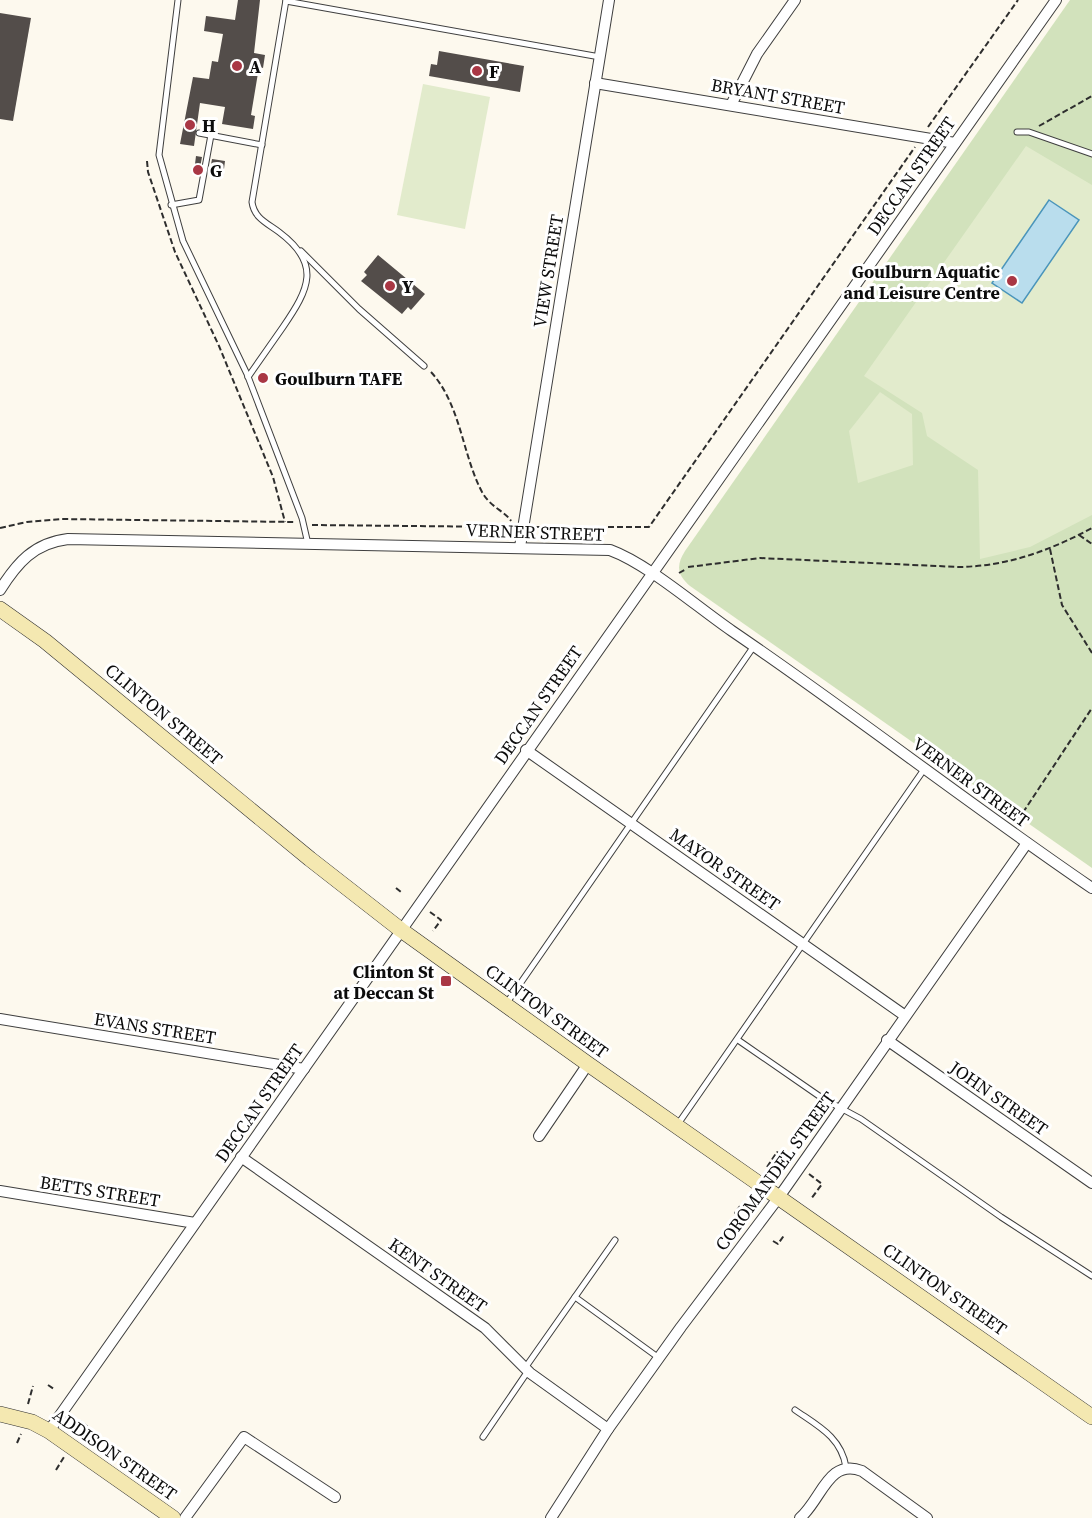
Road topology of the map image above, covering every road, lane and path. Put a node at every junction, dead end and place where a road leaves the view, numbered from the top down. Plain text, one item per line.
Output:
1 (178, 0) edge
2 (286, 0) edge
3 (609, 0) edge
4 (795, 0) edge
5 (1018, 0) edge
6 (1056, 0) edge
7 (600, 57) junction
8 (595, 83) junction
9 (1092, 96) edge
10 (731, 105) junction
11 (1017, 132) dead end
12 (1029, 132) junction
13 (199, 133) dead end
14 (211, 135) junction
15 (921, 137) junction
16 (955, 143) junction
17 (262, 144) junction
18 (1092, 154) edge
19 (147, 161) dead end
20 (171, 205) junction
21 (295, 246) junction
22 (424, 366) joint
23 (248, 377) junction
24 (285, 522) junction
25 (304, 524) junction
26 (510, 527) junction
27 (523, 527) junction
28 (0, 528) edge
29 (1092, 528) edge
30 (1079, 535) junction
31 (308, 544) junction
32 (1092, 544) edge
33 (520, 547) junction
34 (1050, 549) junction
35 (679, 573) dead end
36 (650, 574) junction
37 (0, 590) edge
38 (0, 609) edge
39 (754, 646) junction
40 (1092, 653) edge
41 (1092, 708) edge
42 (526, 750) junction
43 (925, 768) junction
44 (630, 822) junction
45 (1007, 830) junction
46 (1026, 843) junction
47 (396, 888) dead end
48 (1092, 888) edge
49 (401, 892) dead end
50 (430, 912) dead end
51 (401, 930) junction
52 (433, 931) dead end
53 (805, 945) junction
54 (505, 1005) junction
55 (904, 1015) junction
56 (0, 1019) edge
57 (738, 1040) junction
58 (886, 1040) junction
59 (588, 1064) junction
60 (304, 1069) junction
61 (841, 1108) junction
62 (677, 1126) junction
63 (539, 1136) dead end
64 (241, 1157) junction
65 (788, 1160) dead end
66 (767, 1167) dead end
67 (809, 1174) dead end
68 (1092, 1183) edge
69 (0, 1191) edge
70 (779, 1197) junction
71 (812, 1199) dead end
72 (740, 1206) dead end
73 (739, 1216) dead end
74 (195, 1223) junction
75 (785, 1234) dead end
76 (615, 1240) dead end
77 (773, 1241) dead end
78 (1092, 1276) edge
79 (575, 1297) junction
80 (659, 1358) junction
81 (526, 1369) junction
82 (48, 1385) dead end
83 (33, 1386) dead end
84 (54, 1389) dead end
85 (28, 1404) dead end
86 (795, 1410) dead end
87 (0, 1414) edge
88 (1092, 1417) edge
89 (80, 1421) dead end
90 (608, 1429) junction
91 (49, 1431) junction
92 (21, 1434) dead end
93 (80, 1435) dead end
94 (483, 1437) dead end
95 (17, 1443) dead end
96 (64, 1458) dead end
97 (846, 1467) junction
98 (56, 1470) dead end
99 (335, 1497) dead end
100 (173, 1518) edge
101 (185, 1518) edge
102 (551, 1518) edge
103 (800, 1518) edge
104 (927, 1518) edge

1 - 20 lane
2 - 7 lane
2 - 17 lane
3 - 7 street, VIEW STREET
4 - 10 street
5 - 15 path
6 - 16 street, DECCAN STREET
7 - 8 street, VIEW STREET
8 - 10 street, BRYANT STREET
8 - 27 street, VIEW STREET
9 - 12 path
10 - 15 street, BRYANT STREET
11 - 12 lane
12 - 18 lane
13 - 14 lane
14 - 17 lane
14 - 20 lane
15 - 16 street, BRYANT STREET
15 - 27 path
16 - 36 street, DECCAN STREET
17 - 21 lane
19 - 24 path
20 - 23 lane
21 - 22 lane
21 - 23 lane
22 - 26 path
23 - 25 lane
24 - 25 path
24 - 28 path
25 - 26 path
25 - 31 lane
26 - 27 path
27 - 33 street, VIEW STREET
29 - 30 path
30 - 32 path
30 - 34 path
31 - 33 street, VERNER STREET
31 - 37 street, VERNER STREET
33 - 36 street, VERNER STREET
34 - 35 path
34 - 40 path
36 - 39 street, VERNER STREET
36 - 42 street, DECCAN STREET
38 - 51 street, CLINTON STREET
39 - 43 street, VERNER STREET
39 - 44 lane
41 - 45 path
42 - 44 street, MAYOR STREET
42 - 51 street, DECCAN STREET
43 - 45 street, VERNER STREET
43 - 53 lane
44 - 53 street, MAYOR STREET
44 - 54 lane
45 - 46 street, VERNER STREET
46 - 48 street, VERNER STREET
46 - 55 street, COROMANDEL STREET
47 - 49 path
50 - 52 path
51 - 54 street, CLINTON STREET
51 - 60 street, DECCAN STREET
53 - 55 street, MAYOR STREET
53 - 57 lane
54 - 59 street, CLINTON STREET
55 - 58 street, COROMANDEL STREET
56 - 60 street, EVANS STREET
57 - 61 lane
57 - 62 lane
58 - 61 street, COROMANDEL STREET
58 - 68 street, JOHN STREET
59 - 62 street, CLINTON STREET
59 - 63 street
60 - 64 street, DECCAN STREET
61 - 70 street, COROMANDEL STREET
61 - 78 lane
62 - 70 street, CLINTON STREET
64 - 74 street, DECCAN STREET
64 - 81 street, KENT STREET
65 - 66 path
67 - 71 path
69 - 74 street, BETTS STREET
70 - 80 street, COROMANDEL STREET
70 - 88 street, CLINTON STREET
72 - 73 path
74 - 91 street, DECCAN STREET
75 - 77 path
76 - 79 lane
79 - 80 lane
79 - 81 lane
80 - 90 street, COROMANDEL STREET
81 - 90 street, KENT STREET
81 - 94 lane
82 - 84 path
83 - 85 path
86 - 97 lane
87 - 91 street, ADDISON STREET
89 - 93 path
90 - 102 street, COROMANDEL STREET
91 - 100 street, ADDISON STREET
92 - 95 path
96 - 98 path
97 - 103 street
97 - 104 street
99 - 101 street

